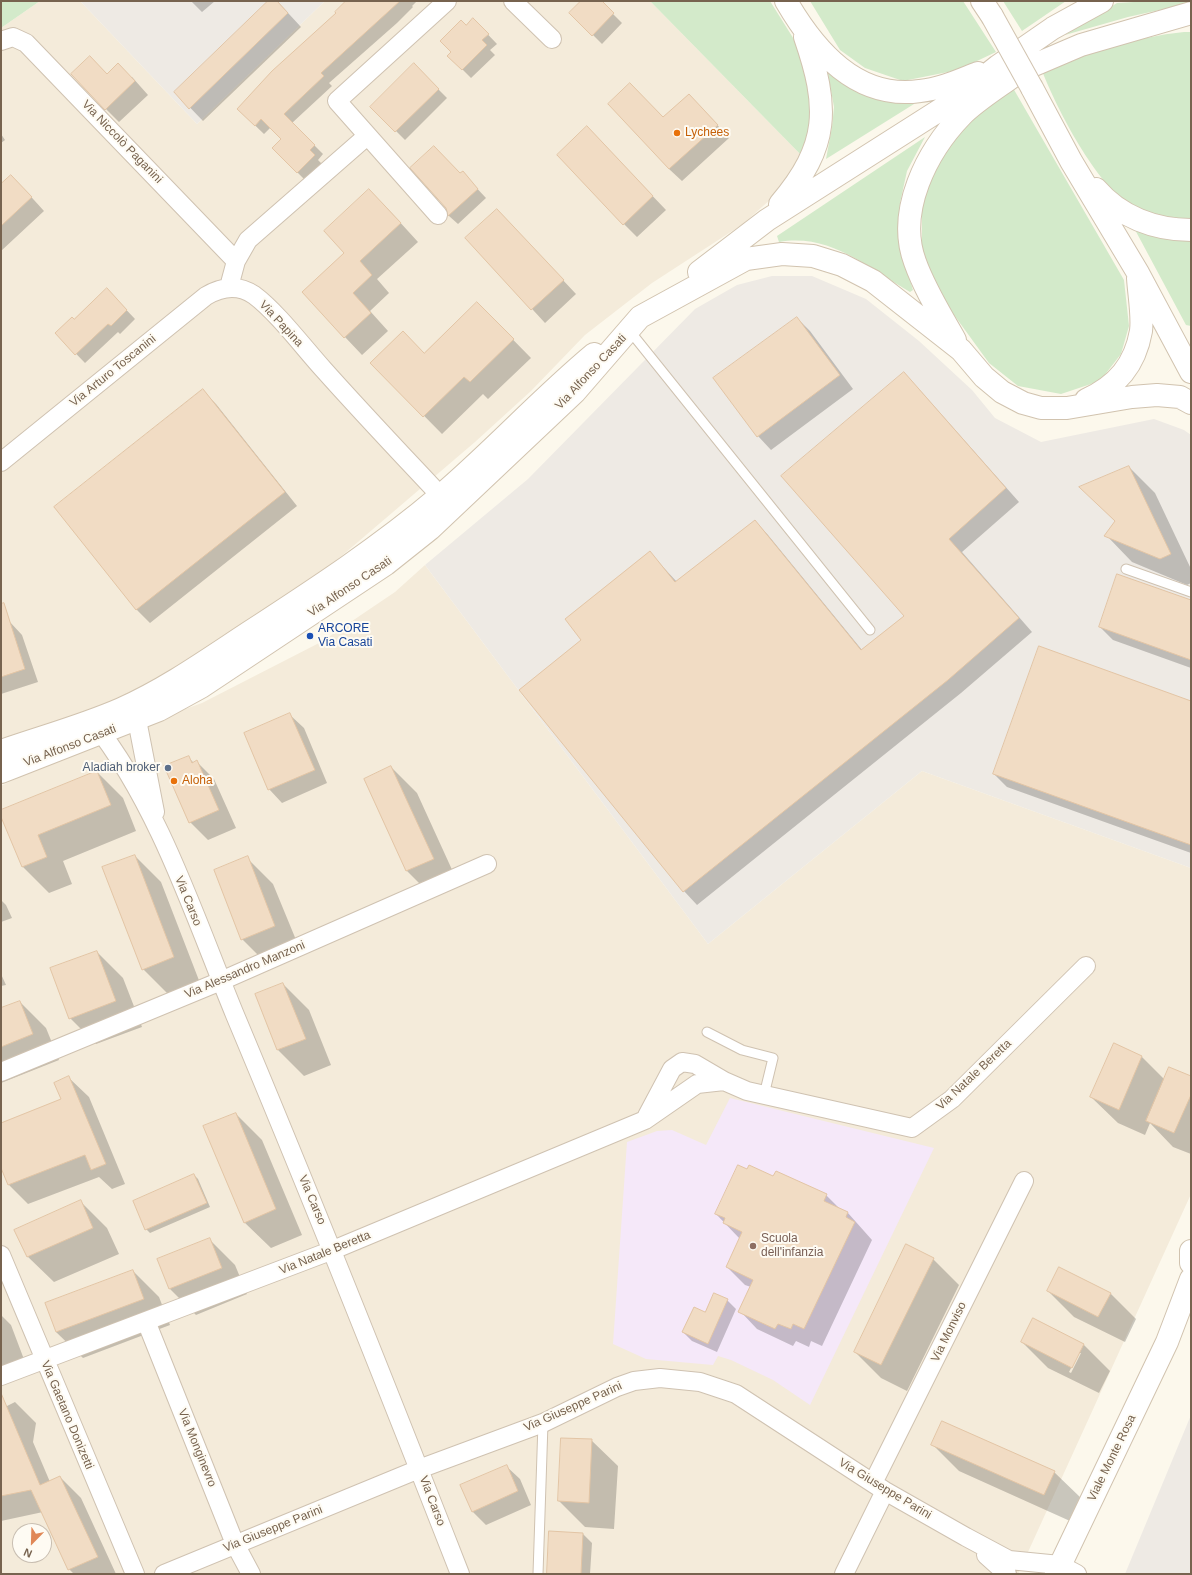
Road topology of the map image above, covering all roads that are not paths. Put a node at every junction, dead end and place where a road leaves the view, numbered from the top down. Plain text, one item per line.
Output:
1 (447, 1) edge
2 (513, 1) edge
3 (786, 1) edge
4 (982, 1) edge
5 (1083, 1) edge
6 (1102, 1) edge
7 (1191, 13) edge
8 (1191, 25) edge
9 (1054, 28) junction
10 (802, 29) junction
11 (1110, 35) junction
12 (552, 39) dead end
13 (1, 41) edge
14 (998, 66) junction
15 (1026, 80) junction
16 (954, 101) junction
17 (367, 136) junction
18 (1071, 161) junction
19 (438, 215) dead end
20 (767, 220) junction
21 (1191, 230) edge
22 (236, 261) junction
23 (1138, 273) junction
24 (229, 287) junction
25 (635, 324) junction
26 (961, 350) junction
27 (1191, 372) edge
28 (1191, 403) edge
29 (1067, 408) junction
30 (1, 462) edge
31 (446, 502) junction
32 (1126, 569) dead end
33 (1191, 592) edge
34 (870, 630) dead end
35 (136, 711) junction
36 (97, 727) junction
37 (1, 751) edge
38 (1, 772) edge
39 (159, 829) junction
40 (486, 864) dead end
41 (1086, 966) dead end
42 (221, 980) junction
43 (707, 1032) dead end
44 (1, 1072) edge
45 (724, 1082) junction
46 (764, 1095) junction
47 (645, 1120) junction
48 (1024, 1181) dead end
49 (333, 1250) junction
50 (1191, 1251) edge
51 (1, 1255) edge
52 (1191, 1264) edge
53 (1191, 1279) edge
54 (1191, 1320) edge
55 (146, 1321) junction
56 (1167, 1342) junction
57 (44, 1359) junction
58 (1, 1376) edge
59 (543, 1423) junction
60 (419, 1469) junction
61 (879, 1487) junction
62 (966, 1537) junction
63 (235, 1544) junction
64 (1064, 1571) edge
65 (135, 1574) edge
66 (164, 1574) edge
67 (250, 1574) edge
68 (460, 1574) edge
69 (538, 1574) edge
70 (844, 1574) edge
71 (1007, 1574) edge

1 - 17 street
2 - 12 street
3 - 10 main road
4 - 15 main road, bridge
5 - 9 main road
6 - 9 main road
7 - 11 main road
8 - 11 main road
9 - 14 main road
10 - 14 main road
10 - 20 main road
11 - 15 main road
13 - 22 street, Via Niccolò Paganini
14 - 16 main road
15 - 16 main road
15 - 18 main road
15 - 26 main road
16 - 20 main road, Via Alfonso Casati
17 - 19 street
17 - 22 street
18 - 21 main road
18 - 23 main road
20 - 25 main road, Via Alfonso Casati
22 - 24 street
23 - 27 main road
23 - 29 main road
24 - 30 street, Via Arturo Toscanini
24 - 31 street, Via Papina
25 - 26 main road
25 - 31 main road, Via Alfonso Casati
25 - 34 lane
26 - 29 main road
28 - 29 main road
31 - 35 main road, Via Alfonso Casati
32 - 33 lane
35 - 36 main road, Via Alfonso Casati
35 - 39 street, Via Carso
36 - 37 main road, Via Alfonso Casati
36 - 38 main road, Via Alfonso Casati
36 - 39 street, Via Carso
39 - 42 street, Via Carso
40 - 42 street, Via Alessandro Manzoni
41 - 46 street, Via Natale Beretta
42 - 44 street, Via Alessandro Manzoni
42 - 49 street, Via Carso
43 - 46 lane
45 - 46 street, Via Natale Beretta
45 - 47 street, Via Natale Beretta
45 - 47 street, Via Natale Beretta
47 - 49 street, Via Natale Beretta
48 - 61 street, Via Monviso
49 - 55 street, Via Natale Beretta
49 - 60 street, Via Carso
50 - 52 main road
51 - 57 street, Via Gaetano Donizetti
53 - 56 main road, Viale Monte Rosa
54 - 56 main road, Viale Monte Rosa
55 - 57 street, Via Natale Beretta
55 - 63 street, Via Monginevro
56 - 64 main road, Viale Monte Rosa
57 - 58 street, Via Natale Beretta
57 - 65 street, Via Gaetano Donizetti
59 - 60 street, Via Giuseppe Parini
59 - 61 street, Via Giuseppe Parini
59 - 69 lane
60 - 63 street, Via Giuseppe Parini
60 - 68 street, Via Carso
61 - 62 street, Via Giuseppe Parini
61 - 70 street, Via Monviso
62 - 64 street, Via Giuseppe Parini
62 - 71 street, Via Giuseppe Parini
63 - 66 street, Via Giuseppe Parini
63 - 67 street, Via Monginevro

